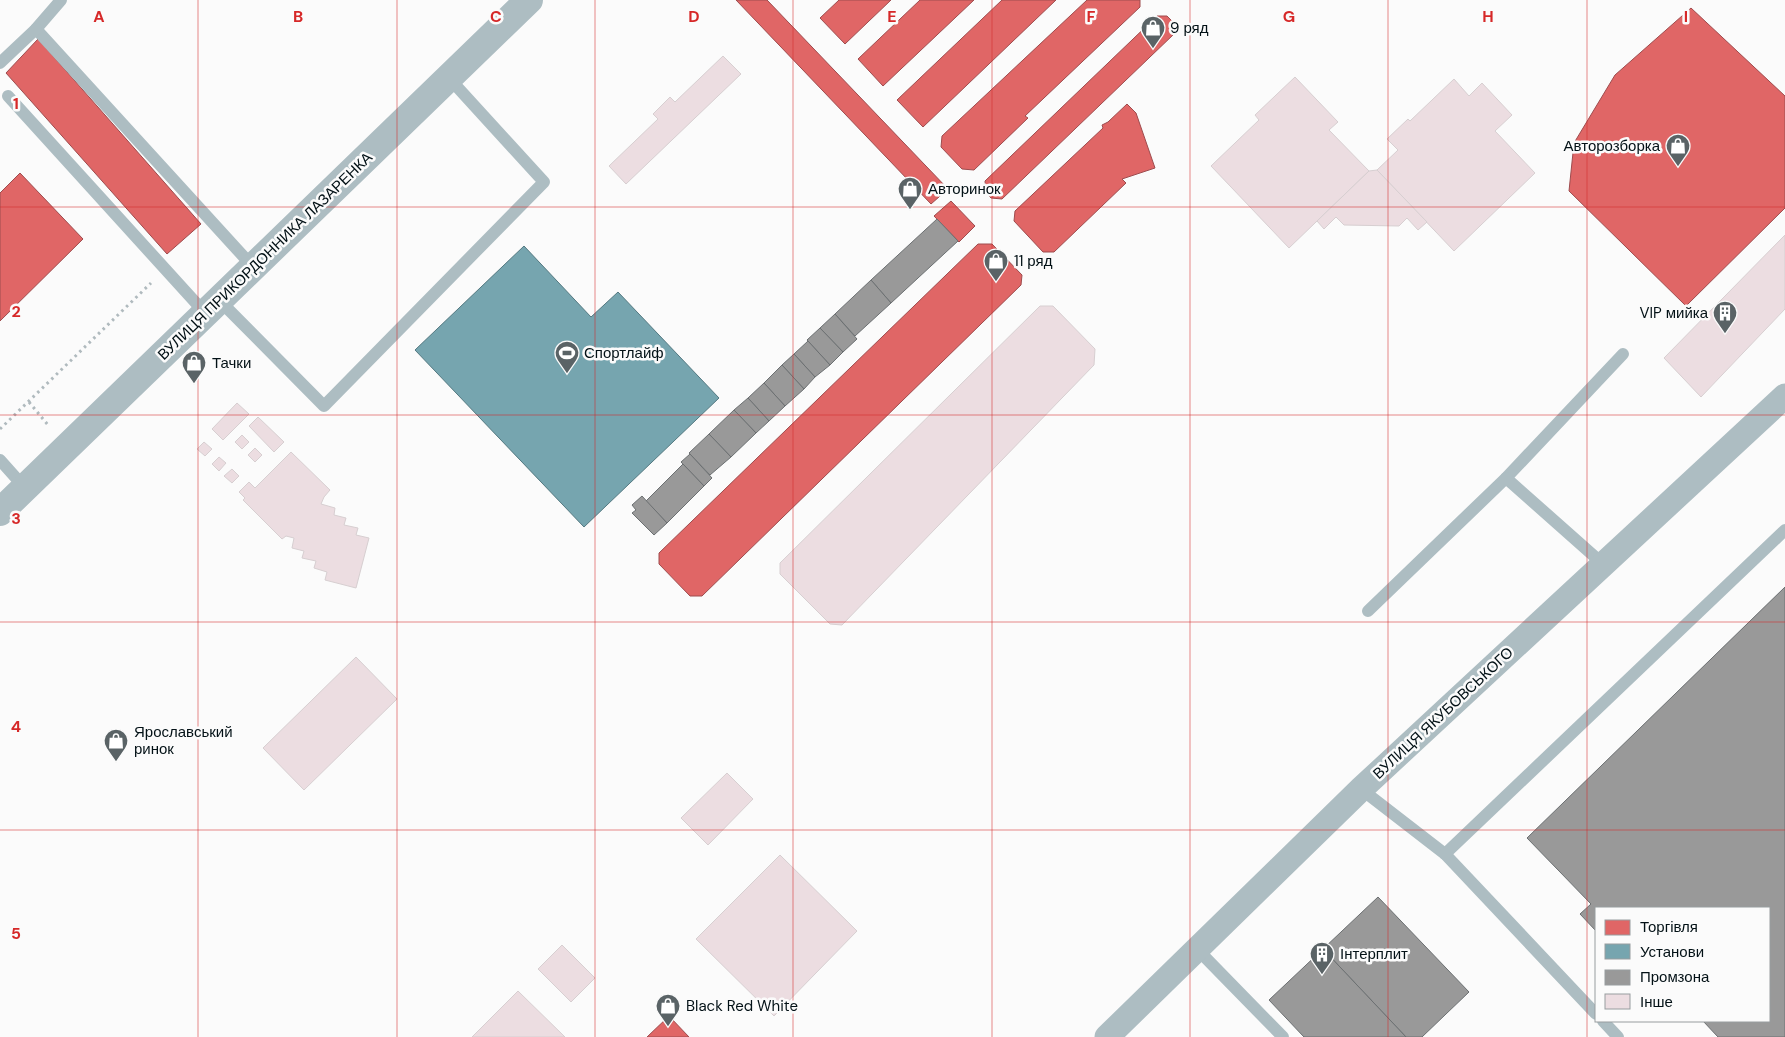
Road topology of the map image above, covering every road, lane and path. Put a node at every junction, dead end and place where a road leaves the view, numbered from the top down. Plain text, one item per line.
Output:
1 (61, 0) edge
2 (529, 0) edge
3 (36, 29) junction
4 (0, 63) edge
5 (449, 78) junction
6 (8, 96) dead end
7 (254, 268) junction
8 (157, 277) dead end
9 (213, 307) junction
10 (1623, 354) dead end
11 (1785, 396) edge
12 (0, 428) edge
13 (0, 460) edge
14 (1506, 478) junction
15 (25, 488) junction
16 (0, 512) edge
17 (1785, 530) edge
18 (1603, 564) junction
19 (1368, 610) dead end
20 (1361, 789) junction
21 (1445, 854) junction
22 (1197, 949) junction
23 (1595, 1013) edge
24 (1604, 1022) edge
25 (1107, 1037) edge
26 (1282, 1037) edge
27 (1618, 1037) edge

1 - 3 lane
2 - 5 street, ВУЛИЦЯ ПРИКОРДОННИКА ЛАЗАРЕНКА
3 - 4 lane
3 - 7 lane
5 - 7 street, ВУЛИЦЯ ПРИКОРДОННИКА ЛАЗАРЕНКА
5 - 9 lane
6 - 9 lane
7 - 9 street, ВУЛИЦЯ ПРИКОРДОННИКА ЛАЗАРЕНКА
8 - 12 path
9 - 15 street, ВУЛИЦЯ ПРИКОРДОННИКА ЛАЗАРЕНКА
10 - 14 lane
11 - 18 street, ВУЛИЦЯ ЯКУБОВСЬКОГО
13 - 15 lane
14 - 18 lane
14 - 19 lane
15 - 16 street, ВУЛИЦЯ ПРИКОРДОННИКА ЛАЗАРЕНКА
17 - 21 lane
18 - 20 street, ВУЛИЦЯ ЯКУБОВСЬКОГО
20 - 21 lane
20 - 22 street, ВУЛИЦЯ ЯКУБОВСЬКОГО
21 - 23 lane
22 - 25 street, ВУЛИЦЯ ЯКУБОВСЬКОГО
22 - 26 lane
24 - 27 lane

